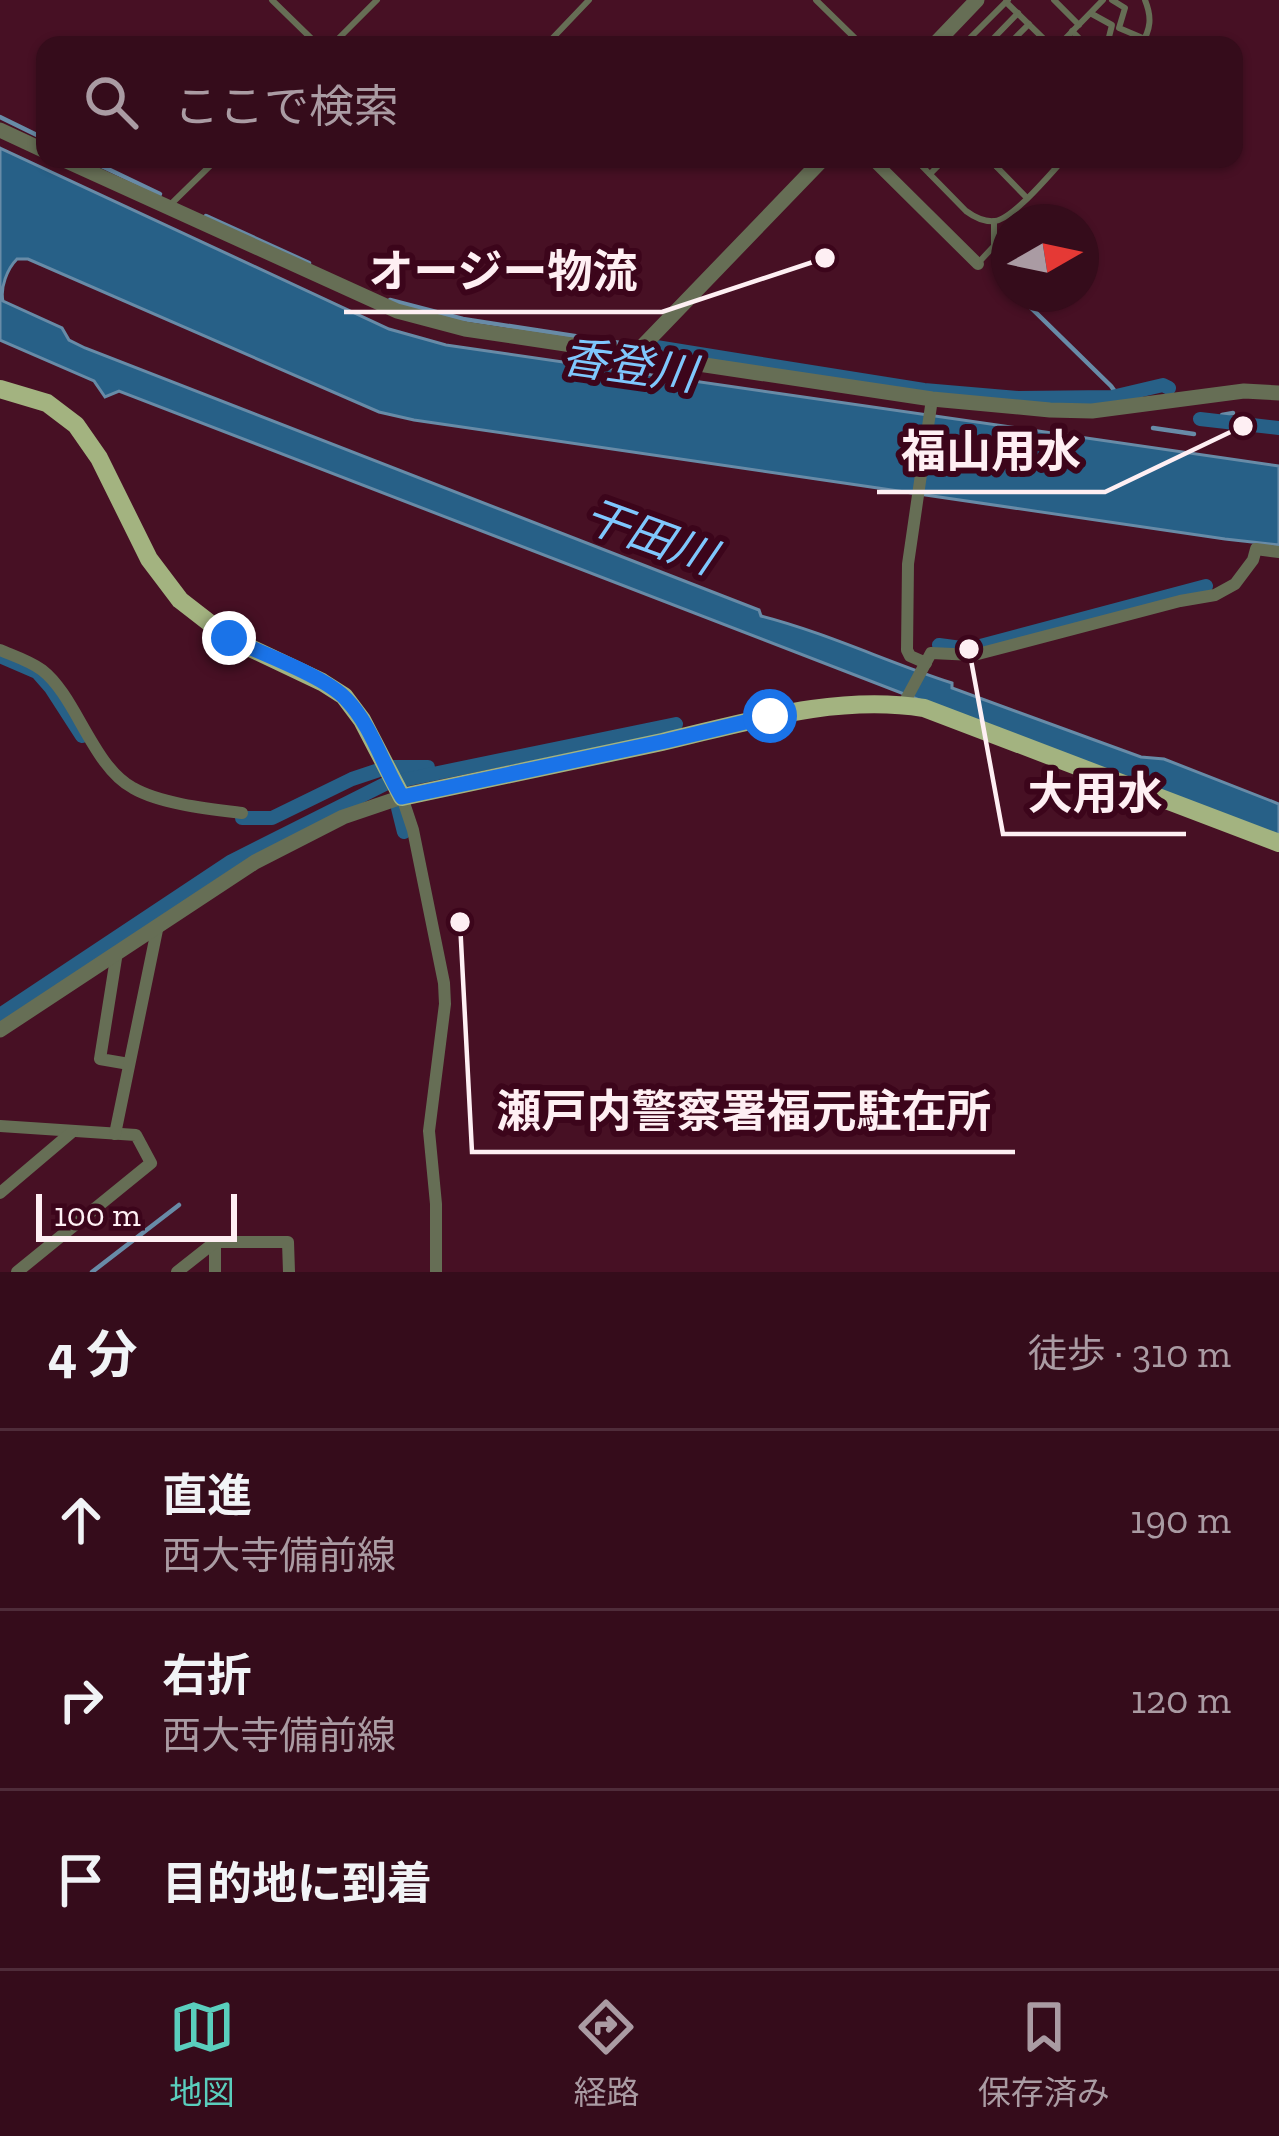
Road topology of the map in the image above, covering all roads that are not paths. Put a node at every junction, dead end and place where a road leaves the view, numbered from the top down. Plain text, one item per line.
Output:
1 (272, 0) edge
2 (377, 0) edge
3 (589, 0) edge
4 (816, 0) edge
5 (977, 0) edge
6 (1054, 0) edge
7 (1088, 0) edge
8 (1108, 0) edge
9 (1145, 0) edge
10 (1008, 1) edge
11 (1093, 10) junction
12 (1018, 14) junction
13 (1029, 24) junction
14 (1076, 28) junction
15 (309, 36) edge
16 (341, 36) edge
17 (555, 36) edge
18 (853, 36) edge
19 (943, 36) edge
20 (972, 36) edge
21 (996, 36) edge
22 (1017, 36) edge
23 (1043, 36) edge
24 (1066, 36) edge
25 (1081, 36) edge
26 (1109, 36) edge
27 (1133, 36) edge
28 (1146, 36) edge
29 (0, 130) edge
30 (36, 148) edge
31 (82, 168) edge
32 (208, 168) edge
33 (814, 168) edge
34 (881, 168) edge
35 (924, 168) edge
36 (936, 168) edge
37 (999, 168) edge
38 (1055, 168) edge
39 (930, 174) junction
40 (1026, 197) junction
41 (1019, 204) edge
42 (168, 207) junction
43 (991, 221) edge
44 (991, 249) edge
45 (978, 264) joint
46 (636, 353) junction
47 (0, 388) edge
48 (1279, 393) edge
49 (931, 404) junction
50 (1279, 552) edge
51 (0, 650) edge
52 (924, 666) junction
53 (905, 700) junction
54 (402, 797) junction
55 (242, 814) dead end
56 (1279, 843) edge
57 (158, 925) junction
58 (117, 952) junction
59 (0, 1030) edge
60 (129, 1064) junction
61 (0, 1126) edge
62 (73, 1131) junction
63 (115, 1134) junction
64 (0, 1193) edge
65 (215, 1242) junction
66 (17, 1272) edge
67 (177, 1272) edge
68 (215, 1272) edge
69 (289, 1272) edge
70 (436, 1272) edge

1 - 15 lane
2 - 16 lane
3 - 17 lane
4 - 18 lane
5 - 19 street
6 - 14 lane
7 - 11 lane
8 - 11 lane
8 - 27 lane
9 - 28 lane
10 - 12 lane
10 - 20 lane
11 - 14 lane
11 - 26 lane
12 - 13 lane
12 - 21 lane
13 - 22 lane
13 - 23 lane
14 - 24 lane
14 - 25 lane
29 - 30 street
31 - 42 street
32 - 42 lane
33 - 46 street
34 - 45 street
35 - 39 lane
36 - 39 lane
37 - 40 lane
38 - 40 lane
39 - 43 lane
40 - 41 lane
42 - 46 street
44 - 45 lane
46 - 49 street
47 - 54 main road
48 - 49 street
49 - 52 street
50 - 52 street
51 - 55 street
52 - 53 street
53 - 54 main road
53 - 56 main road
54 - 57 street
54 - 70 street
57 - 58 street
57 - 60 street
58 - 59 street
58 - 60 street
60 - 63 street
61 - 62 street
62 - 63 street
62 - 64 street
63 - 66 street
65 - 67 street
65 - 68 street
65 - 69 street

